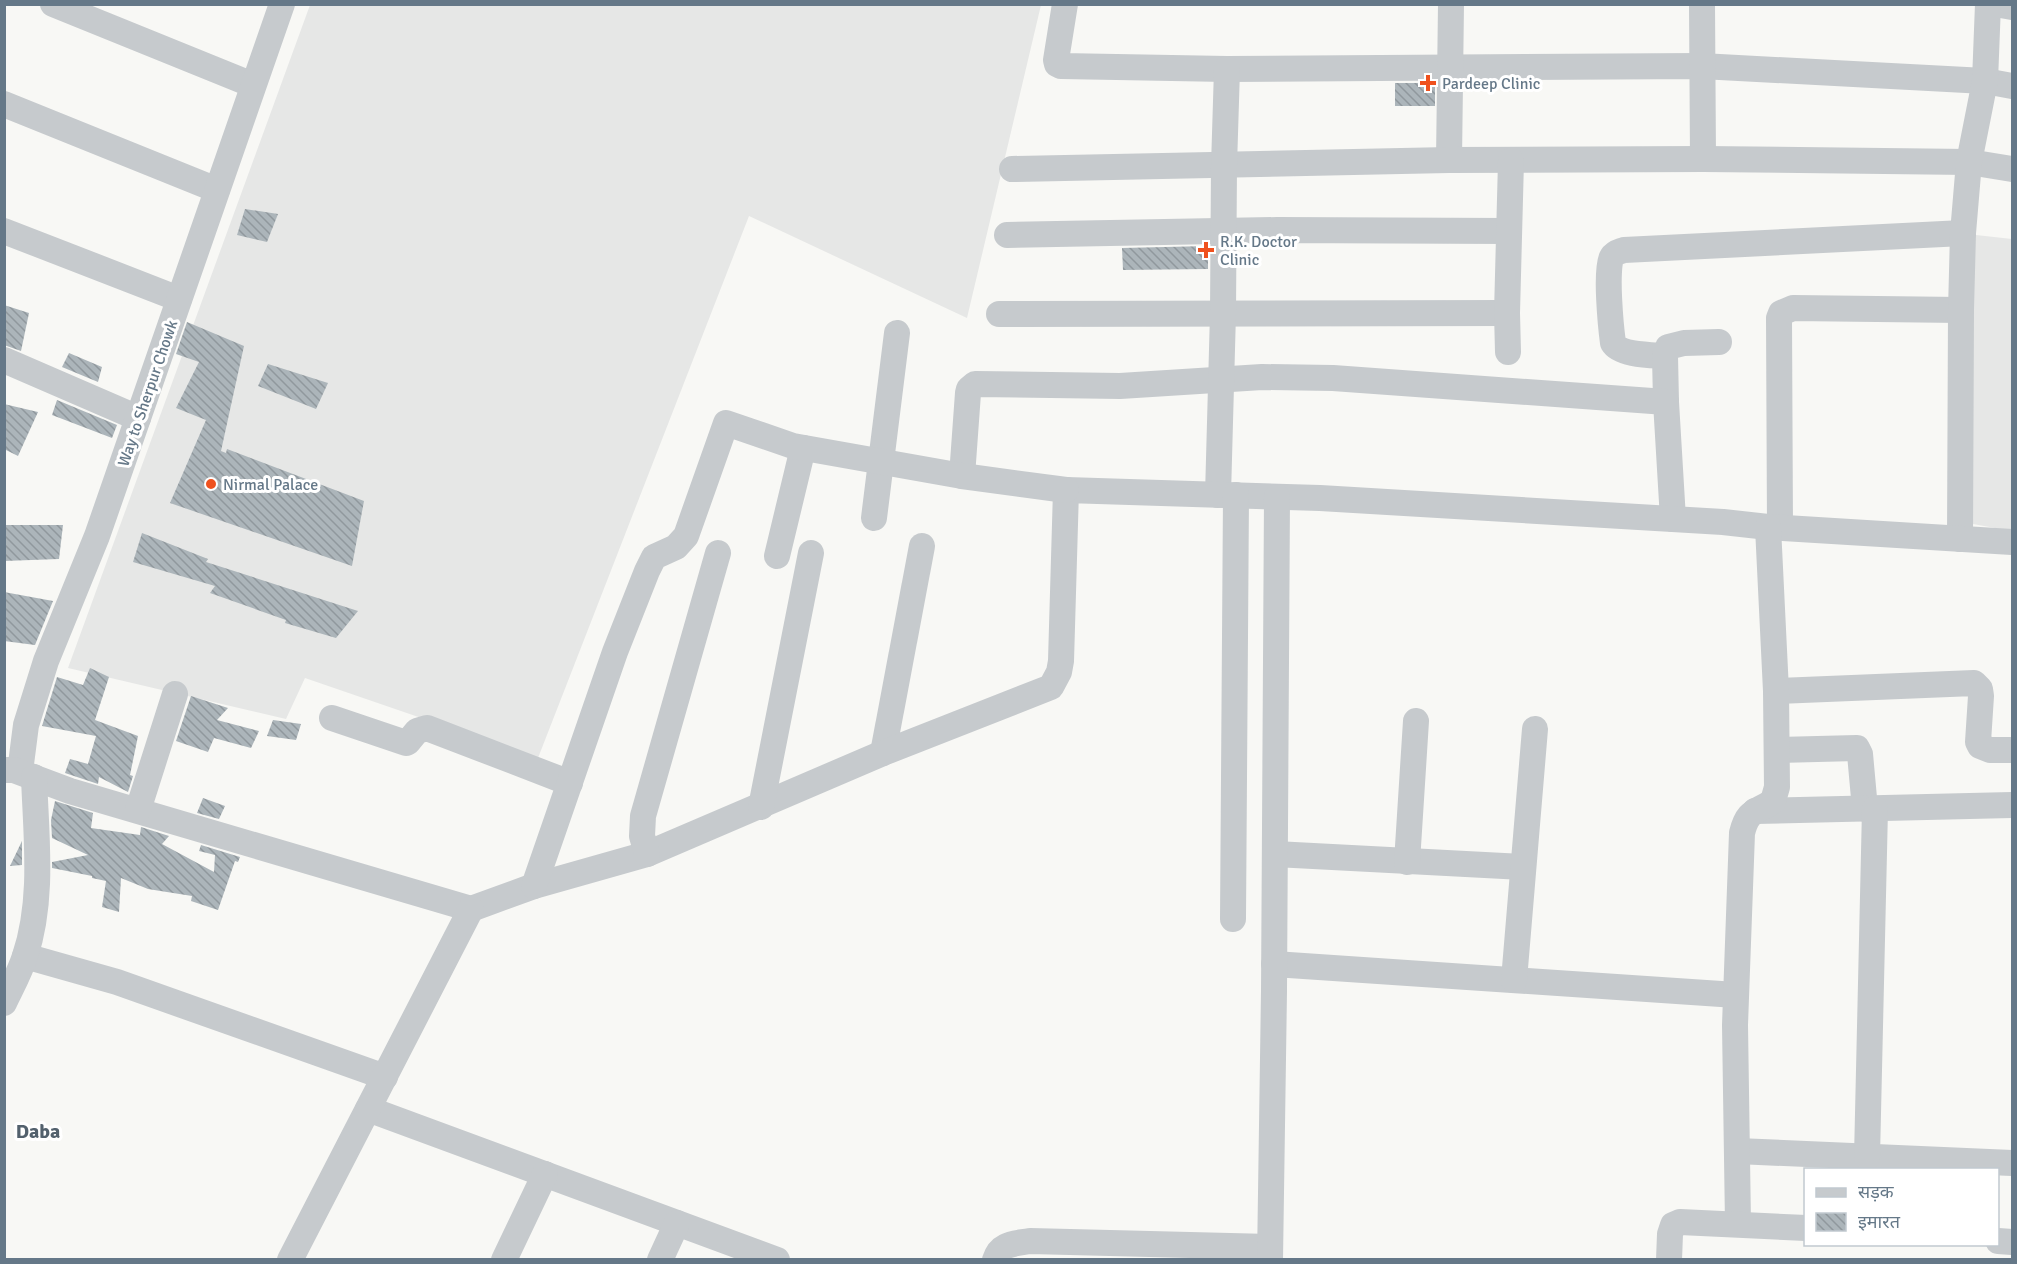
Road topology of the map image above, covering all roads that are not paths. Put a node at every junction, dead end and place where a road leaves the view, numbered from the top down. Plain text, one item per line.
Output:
1 (53, 4) edge
2 (282, 4) edge
3 (1065, 4) edge
4 (1451, 4) edge
5 (1702, 4) edge
6 (1988, 4) edge
7 (1995, 4) edge
8 (2013, 7) edge
9 (1701, 66) junction
10 (1449, 68) junction
11 (1227, 69) junction
12 (1985, 81) junction
13 (253, 86) junction
14 (2013, 86) edge
15 (4, 104) edge
16 (1703, 159) junction
17 (1449, 160) junction
18 (1511, 161) junction
19 (1969, 162) junction
20 (1224, 166) junction
21 (1012, 169) dead end
22 (2013, 169) edge
23 (217, 190) junction
24 (1225, 230) junction
25 (4, 231) edge
26 (1508, 231) junction
27 (1963, 233) junction
28 (1007, 235) dead end
29 (179, 299) junction
30 (1961, 310) junction
31 (1223, 313) junction
32 (1506, 313) junction
33 (999, 314) dead end
34 (897, 333) dead end
35 (1719, 342) dead end
36 (1508, 352) dead end
37 (1665, 356) junction
38 (4, 360) edge
39 (1220, 380) junction
40 (1666, 402) junction
41 (138, 418) junction
42 (803, 448) junction
43 (880, 462) junction
44 (962, 476) junction
45 (1066, 490) junction
46 (1227, 495) junction
47 (1277, 497) junction
48 (874, 518) dead end
49 (1673, 519) junction
50 (1774, 527) junction
51 (1960, 539) junction
52 (1236, 542) junction
53 (1276, 542) junction
54 (2013, 542) edge
55 (922, 546) dead end
56 (717, 553) dead end
57 (811, 553) dead end
58 (777, 556) dead end
59 (1776, 690) junction
60 (175, 694) dead end
61 (332, 718) dead end
62 (1416, 721) dead end
63 (1534, 729) dead end
64 (1777, 750) junction
65 (2013, 750) edge
66 (883, 753) junction
67 (18, 773) edge
68 (570, 783) junction
69 (2013, 806) edge
70 (762, 807) junction
71 (1870, 809) junction
72 (138, 810) junction
73 (1754, 811) junction
74 (647, 854) junction
75 (1275, 854) junction
76 (1407, 862) junction
77 (1523, 867) junction
78 (534, 886) junction
79 (471, 909) junction
80 (1233, 919) dead end
81 (25, 956) junction
82 (1274, 964) junction
83 (1514, 980) junction
84 (7, 989) edge
85 (1736, 995) junction
86 (385, 1077) junction
87 (368, 1109) junction
88 (1737, 1151) junction
89 (1867, 1157) junction
90 (2013, 1163) edge
91 (545, 1174) junction
92 (677, 1223) junction
93 (1738, 1224) junction
94 (1804, 1228) edge
95 (1270, 1253) edge
96 (290, 1260) edge
97 (504, 1260) edge
98 (660, 1260) edge
99 (777, 1260) edge
100 (995, 1260) edge
101 (1669, 1260) edge

1 - 13 street
2 - 13 street, Way to Sherpur Chowk
3 - 11 street
4 - 10 street
5 - 9 street
6 - 12 street
7 - 8 street
9 - 10 street
9 - 12 street
9 - 16 street
10 - 11 street
10 - 17 street
11 - 20 street
12 - 14 street
12 - 19 street
13 - 23 street, Way to Sherpur Chowk
15 - 23 street
16 - 18 street
16 - 19 street
17 - 18 street
17 - 20 street
18 - 26 street
19 - 22 street
19 - 27 street
20 - 21 street
20 - 24 street
23 - 29 street, Way to Sherpur Chowk
24 - 26 street
24 - 28 street
24 - 31 street
25 - 29 street
26 - 32 street
27 - 30 street
27 - 37 street
29 - 41 street, Way to Sherpur Chowk
30 - 50 street
30 - 51 street
31 - 32 street
31 - 33 street
31 - 39 street
32 - 36 street
34 - 43 street
35 - 37 street
37 - 40 street
38 - 41 street
39 - 40 street
39 - 44 street
39 - 46 street
40 - 49 street
41 - 67 street, Way to Sherpur Chowk
42 - 43 street
42 - 58 street
42 - 68 street
43 - 44 street
43 - 48 street
44 - 45 street
45 - 46 street
45 - 66 street
46 - 47 street
46 - 52 street
47 - 49 street
47 - 53 street
49 - 50 street
50 - 51 street
50 - 59 street
51 - 54 street
52 - 53 street
52 - 80 street
53 - 75 street
55 - 66 street
56 - 74 street
57 - 70 street
59 - 64 street
59 - 65 street
60 - 72 street
61 - 68 street
62 - 76 street
63 - 77 street
64 - 71 street
64 - 73 street
66 - 70 street
67 - 72 street
67 - 81 street
68 - 78 street
69 - 71 street
70 - 74 street
71 - 73 street
71 - 89 street
72 - 79 street
73 - 85 street
74 - 78 street
75 - 76 street
75 - 82 street
76 - 77 street
77 - 83 street
78 - 79 street
79 - 86 street
81 - 84 street
81 - 86 street
82 - 83 street
82 - 95 street
83 - 85 street
85 - 88 street
86 - 87 street
87 - 91 street
87 - 96 street
88 - 89 street
88 - 93 street
89 - 90 street
91 - 92 street
91 - 97 street
92 - 98 street
92 - 99 street
93 - 94 street
93 - 101 street
95 - 100 street

